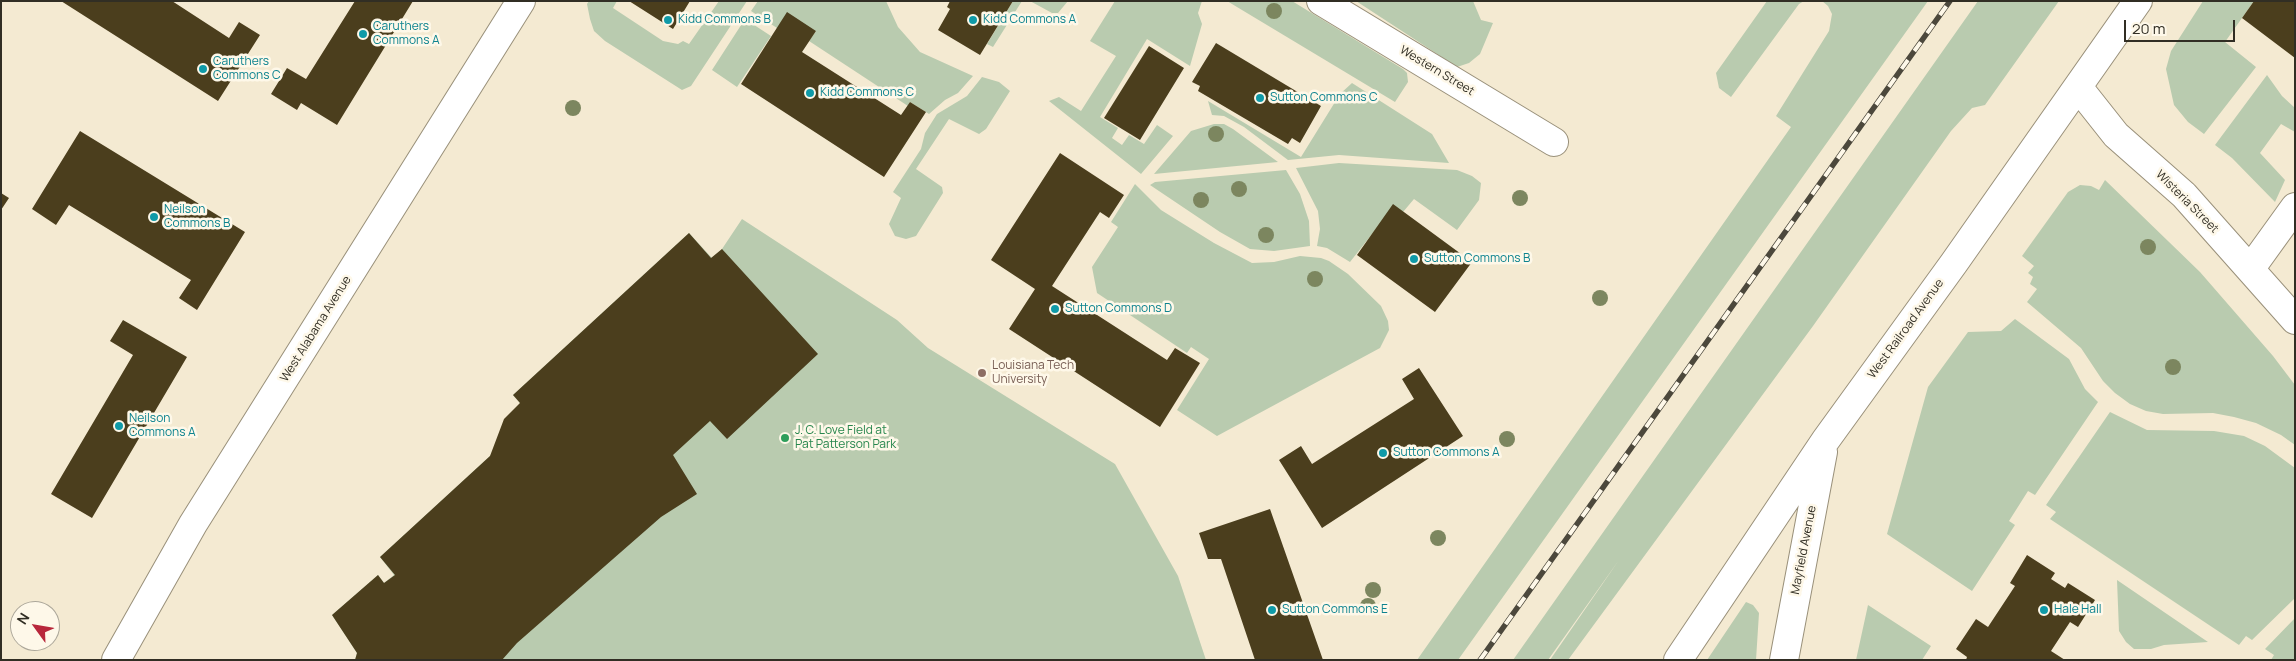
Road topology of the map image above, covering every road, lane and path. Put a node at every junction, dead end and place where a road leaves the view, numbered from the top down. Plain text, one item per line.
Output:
1 (521, 1) edge
2 (1321, 1) edge
3 (2138, 1) edge
4 (2078, 87) junction
5 (1554, 142) dead end
6 (2295, 207) edge
7 (2251, 268) junction
8 (2295, 320) edge
9 (1825, 441) junction
10 (116, 660) edge
11 (1678, 660) edge
12 (1784, 660) edge

1 - 10 street, West Alabama Avenue
2 - 5 street, Western Street
3 - 4 street, West Railroad Avenue
4 - 7 street, Wisteria Street
4 - 9 street, West Railroad Avenue
6 - 7 street
7 - 8 street, Wisteria Street
9 - 11 street, West Railroad Avenue
9 - 12 street, Mayfield Avenue

